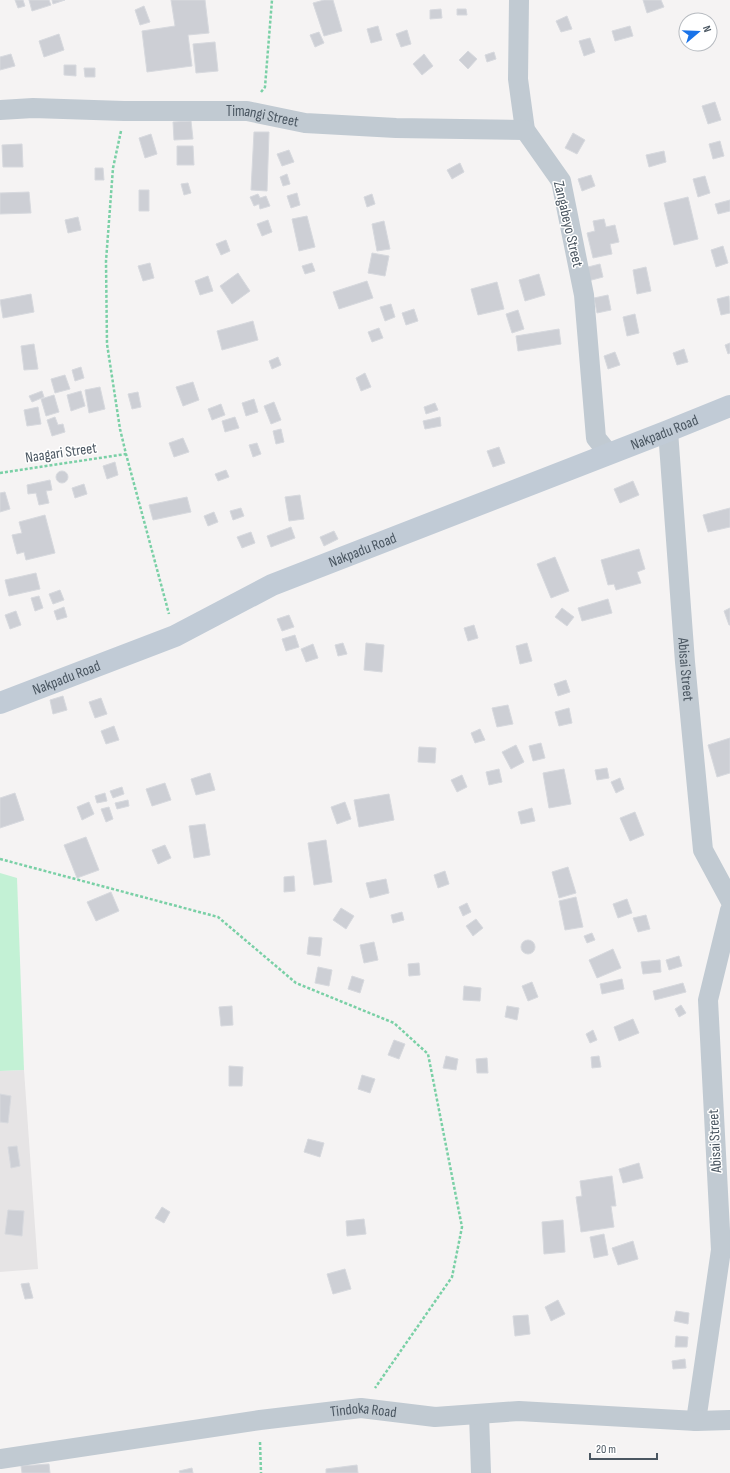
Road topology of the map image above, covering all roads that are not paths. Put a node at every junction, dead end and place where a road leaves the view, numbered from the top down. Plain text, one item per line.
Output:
1 (519, 0) edge
2 (0, 110) edge
3 (525, 130) junction
4 (730, 406) edge
5 (668, 431) junction
6 (609, 454) junction
7 (0, 702) edge
8 (730, 900) edge
9 (730, 910) edge
10 (479, 1414) junction
11 (730, 1420) edge
12 (696, 1421) junction
13 (2, 1464) edge
14 (481, 1473) edge

1 - 3 street, Zangabeyo Street
2 - 3 street, Timangi Street
3 - 6 street, Zangabeyo Street
4 - 5 street, Nakpadu Road
5 - 6 street, Nakpadu Road
5 - 8 street, Abisai Street
6 - 7 street, Nakpadu Road
9 - 12 street, Abisai Street
10 - 12 street, Tindoka Road
10 - 13 street, Tindoka Road
10 - 14 street
11 - 12 street, Tindoka Road

